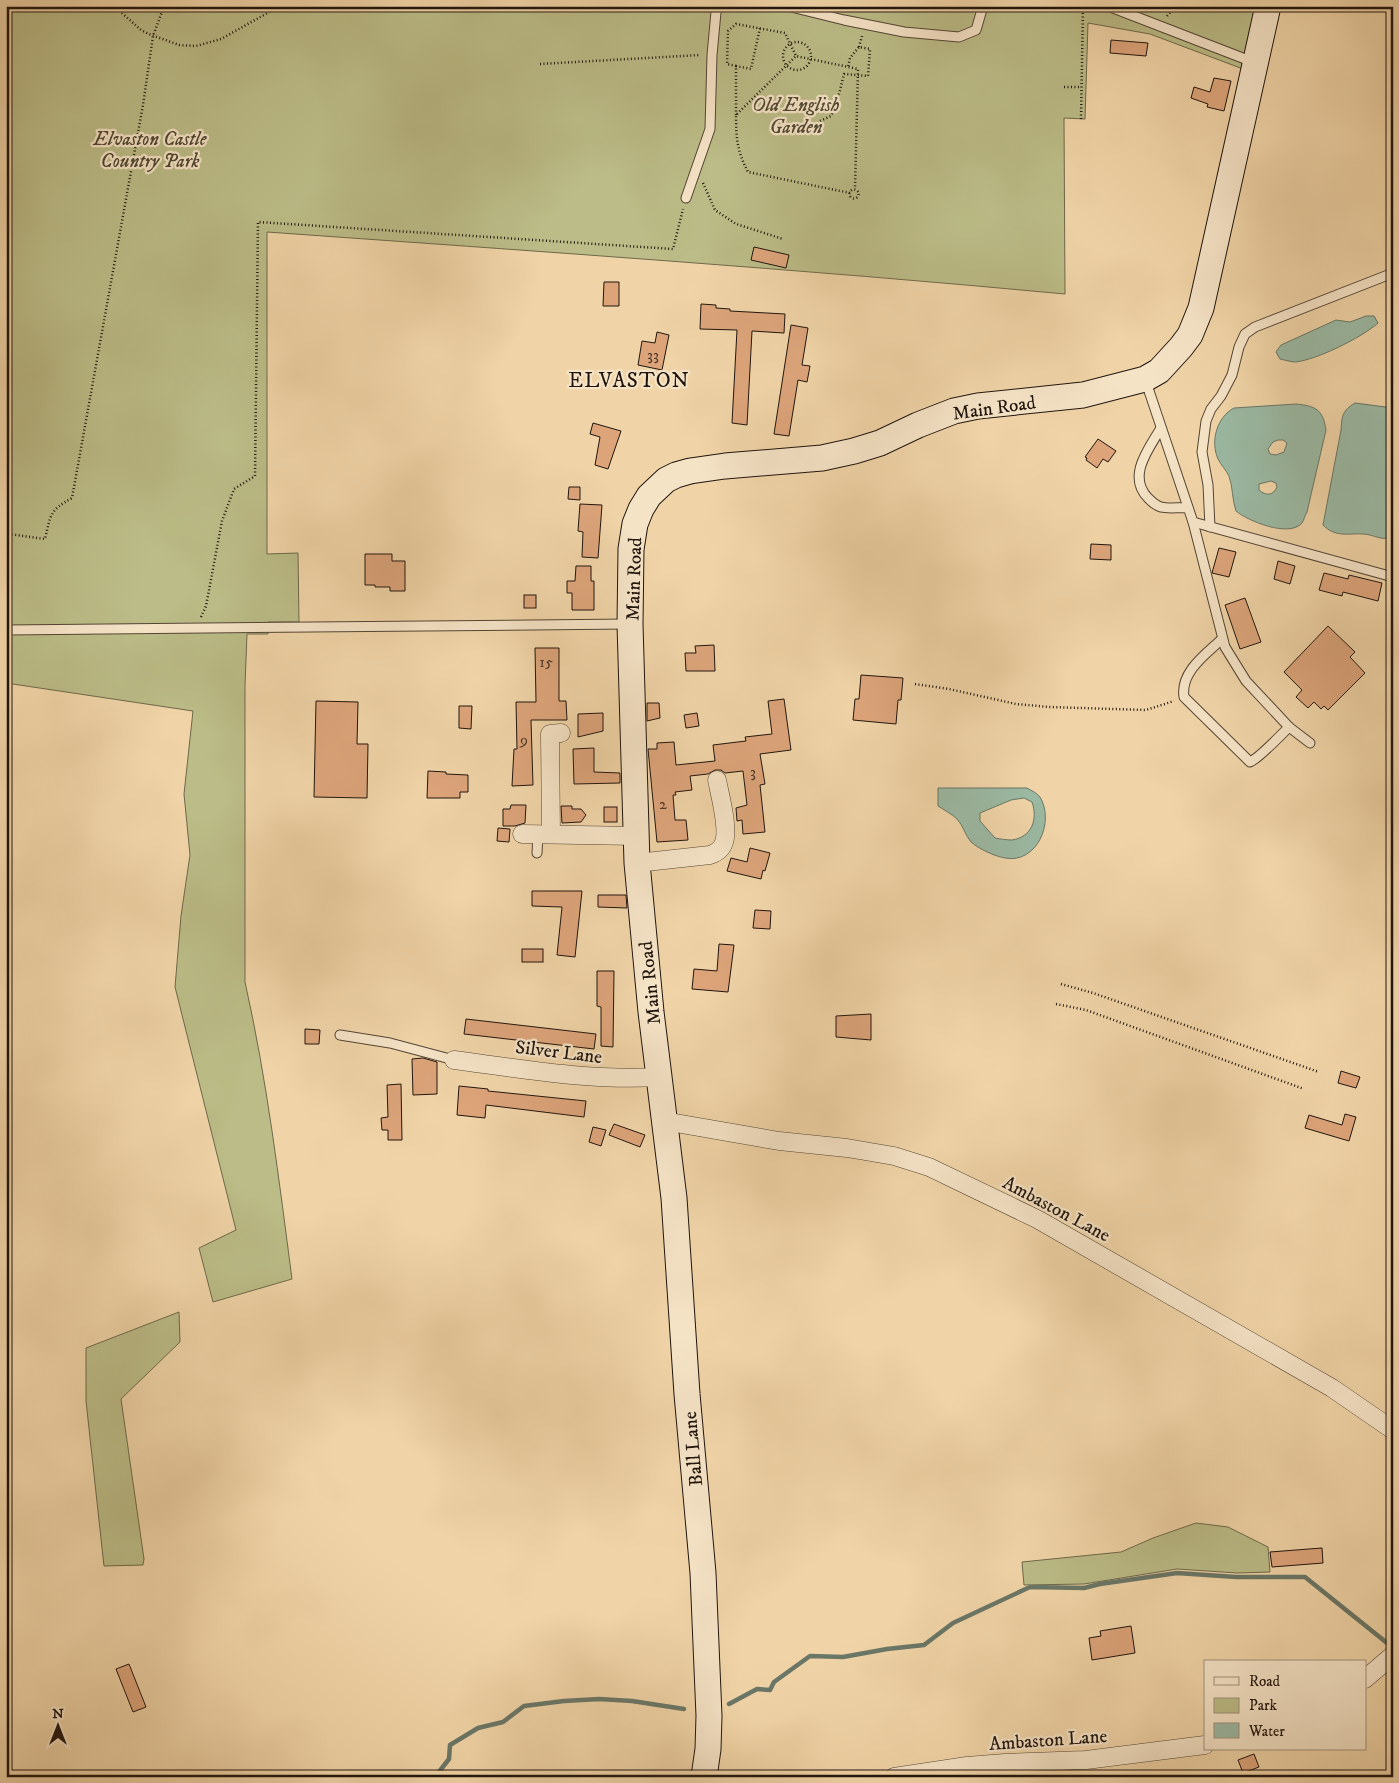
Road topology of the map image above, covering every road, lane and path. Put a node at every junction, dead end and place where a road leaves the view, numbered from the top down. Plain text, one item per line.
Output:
1 (114, 6) edge
2 (164, 6) edge
3 (280, 6) edge
4 (718, 6) edge
5 (787, 6) edge
6 (983, 6) edge
7 (1083, 6) edge
8 (1108, 6) edge
9 (1268, 6) edge
10 (817, 10) edge
11 (760, 28) junction
12 (153, 36) junction
13 (790, 44) junction
14 (712, 55) junction
15 (796, 56) junction
16 (811, 60) junction
17 (1256, 63) junction
18 (540, 64) dead end
19 (786, 65) junction
20 (736, 66) junction
21 (848, 67) junction
22 (858, 76) junction
23 (1064, 87) dead end
24 (1081, 87) junction
25 (736, 115) junction
26 (1081, 119) dead end
27 (820, 121) dead end
28 (696, 168) junction
29 (855, 189) junction
30 (850, 193) junction
31 (686, 198) joint
32 (782, 239) dead end
33 (1393, 273) edge
34 (1145, 379) junction
35 (1162, 428) junction
36 (1188, 508) junction
37 (1193, 522) junction
38 (1210, 527) junction
39 (6, 537) edge
40 (1393, 577) edge
41 (630, 624) junction
42 (196, 628) junction
43 (6, 630) edge
44 (1222, 639) junction
45 (915, 684) dead end
46 (1184, 696) junction
47 (1289, 727) junction
48 (561, 733) dead end
49 (1310, 743) dead end
50 (717, 780) dead end
51 (537, 834) junction
52 (636, 836) junction
53 (537, 853) dead end
54 (638, 863) junction
55 (1061, 984) dead end
56 (1056, 1004) dead end
57 (340, 1035) dead end
58 (454, 1060) joint
59 (1319, 1072) dead end
60 (659, 1077) junction
61 (1304, 1089) dead end
62 (664, 1121) junction
63 (1393, 1430) edge
64 (1393, 1654) edge
65 (1366, 1678) edge
66 (1204, 1745) edge
67 (704, 1777) edge
68 (894, 1777) edge

1 - 12 path
2 - 12 path
3 - 12 path
4 - 14 lane
5 - 10 lane
6 - 10 lane
7 - 24 path
8 - 17 lane
9 - 17 main road
11 - 13 path
11 - 20 path
11 - 20 path
12 - 39 path
13 - 15 path
13 - 16 path
13 - 19 path
14 - 18 path
14 - 28 lane
15 - 16 path
15 - 19 path
16 - 19 path
16 - 21 path
17 - 34 main road
19 - 25 path
20 - 25 path
21 - 22 path
21 - 22 path
22 - 27 path
22 - 29 path
23 - 24 path
24 - 26 path
25 - 30 path
28 - 31 lane
28 - 32 path
29 - 30 path
29 - 30 path
31 - 42 path
33 - 38 lane
34 - 35 lane
34 - 41 main road, Main Road
35 - 36 lane
35 - 36 lane
36 - 37 lane
37 - 38 lane
37 - 44 lane
38 - 40 lane
41 - 42 lane
41 - 52 main road, Main Road
42 - 43 lane
44 - 46 lane
44 - 47 lane
45 - 46 path
46 - 47 lane
47 - 49 lane
48 - 51 street
50 - 54 street
51 - 52 street
51 - 53 lane
52 - 54 main road, Main Road
54 - 60 main road, Main Road
55 - 59 path
56 - 61 path
57 - 58 lane
58 - 60 street, Silver Lane
60 - 62 main road, Main Road
62 - 63 street, Ambaston Lane
62 - 67 main road, Ball Lane
64 - 65 street
66 - 68 street, Ambaston Lane

